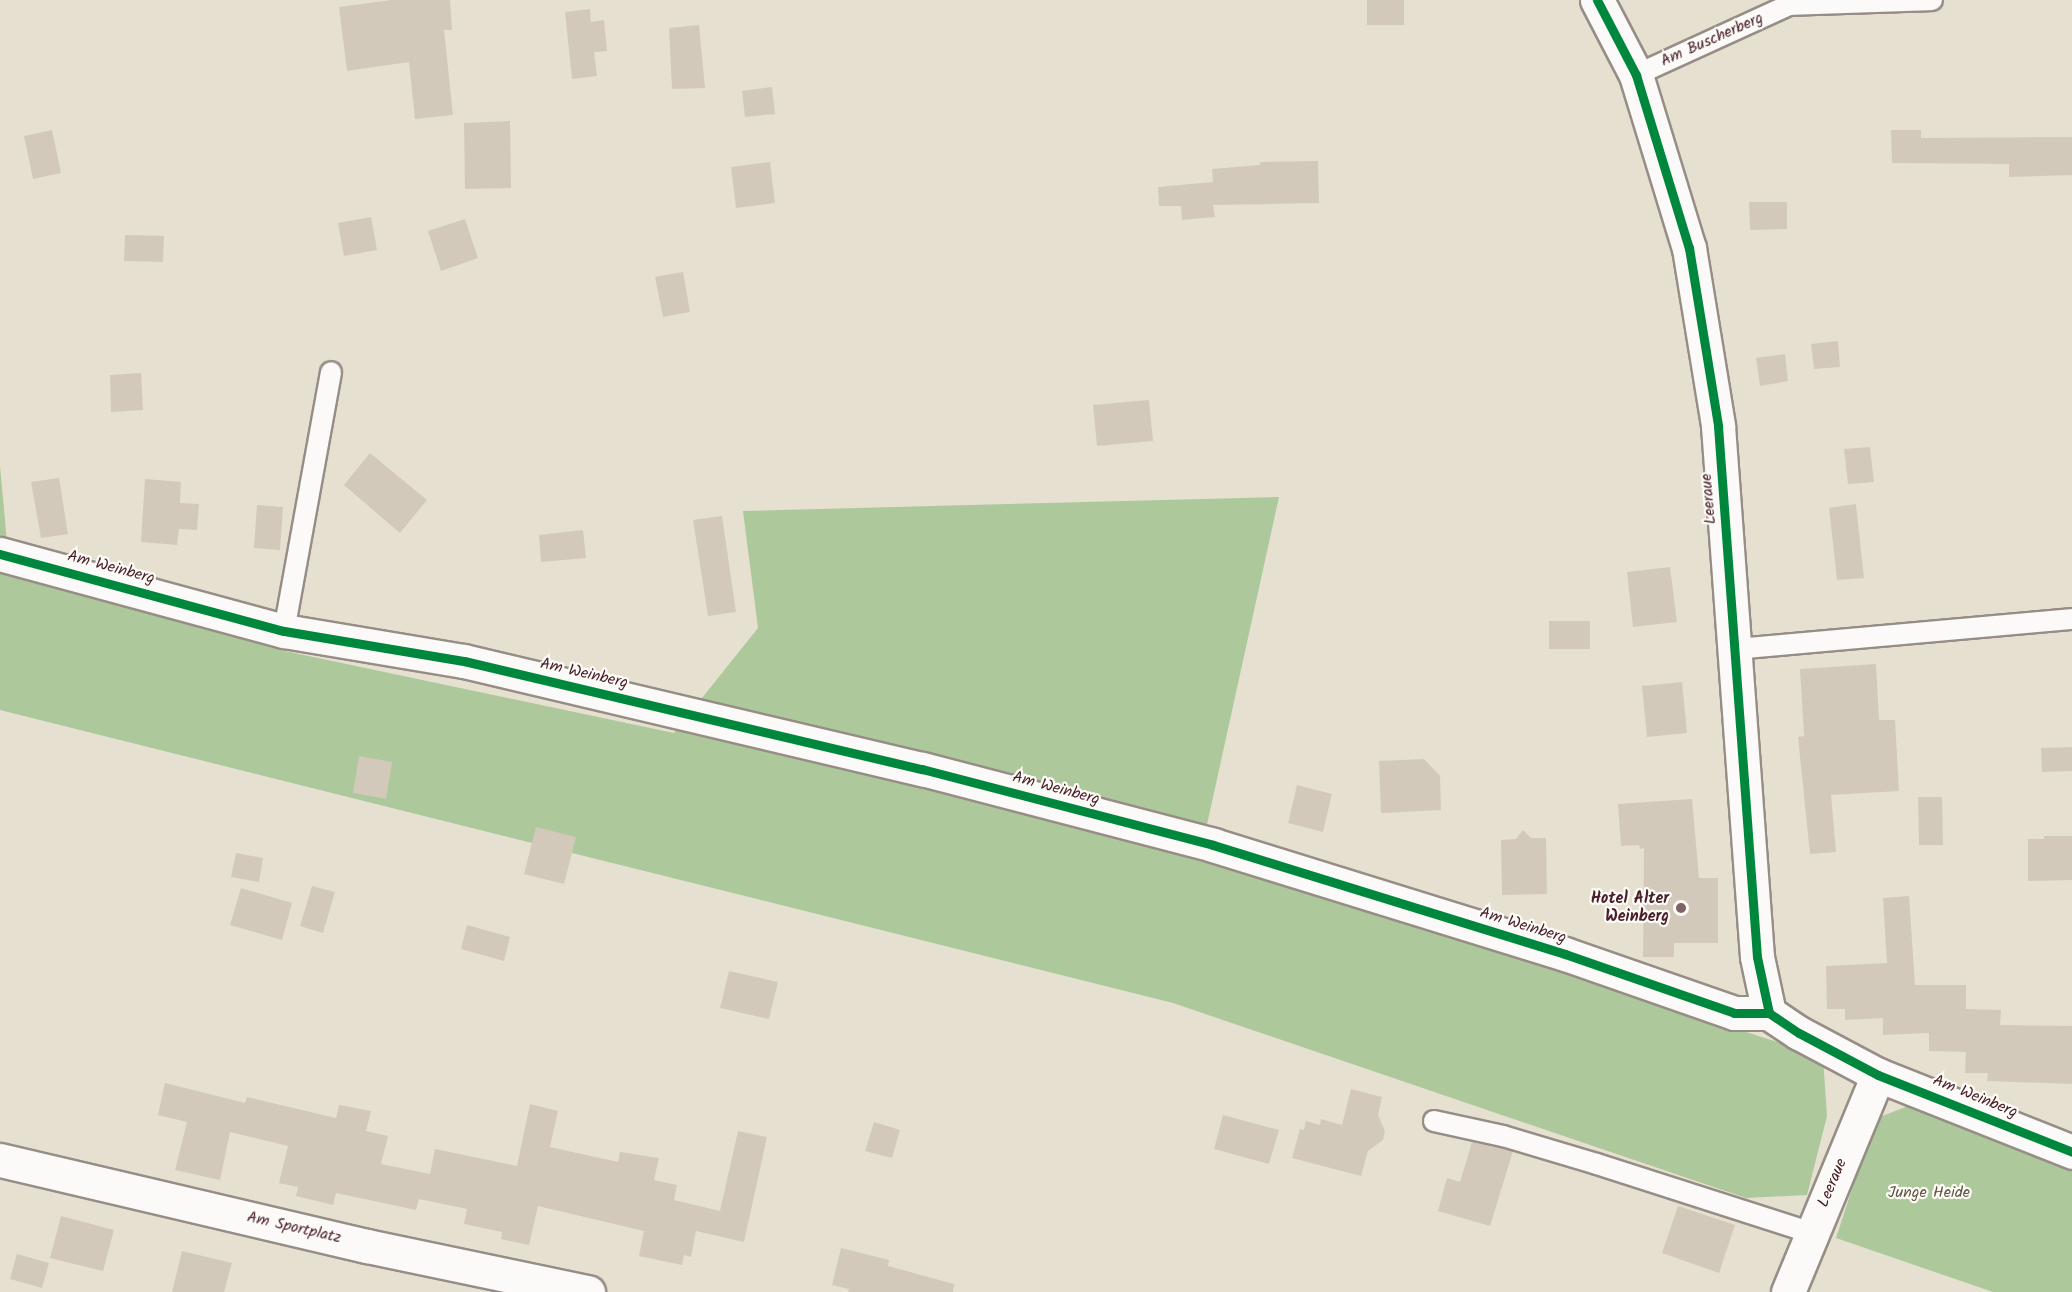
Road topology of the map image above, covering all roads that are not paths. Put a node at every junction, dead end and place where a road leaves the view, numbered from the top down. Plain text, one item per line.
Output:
1 (1597, 0) edge
2 (1932, 0) edge
3 (1636, 75) junction
4 (331, 372) dead end
5 (0, 554) edge
6 (2072, 619) edge
7 (284, 631) junction
8 (1736, 649) junction
9 (1769, 1012) junction
10 (1878, 1075) junction
11 (1434, 1121) dead end
12 (2072, 1152) edge
13 (0, 1160) edge
14 (1812, 1233) junction
15 (588, 1292) edge
16 (1788, 1292) edge

1 - 3 street, Leeraue
2 - 3 lane, Am Buscherberg
3 - 8 street, Leeraue
4 - 7 lane
5 - 7 street, Am Weinberg
6 - 8 lane
7 - 9 street, Am Weinberg
8 - 9 street, Leeraue
9 - 10 street, Am Weinberg
10 - 12 street, Am Weinberg
10 - 14 street, Leeraue
11 - 14 lane
13 - 15 street, Am Sportplatz
14 - 16 street, Leeraue

